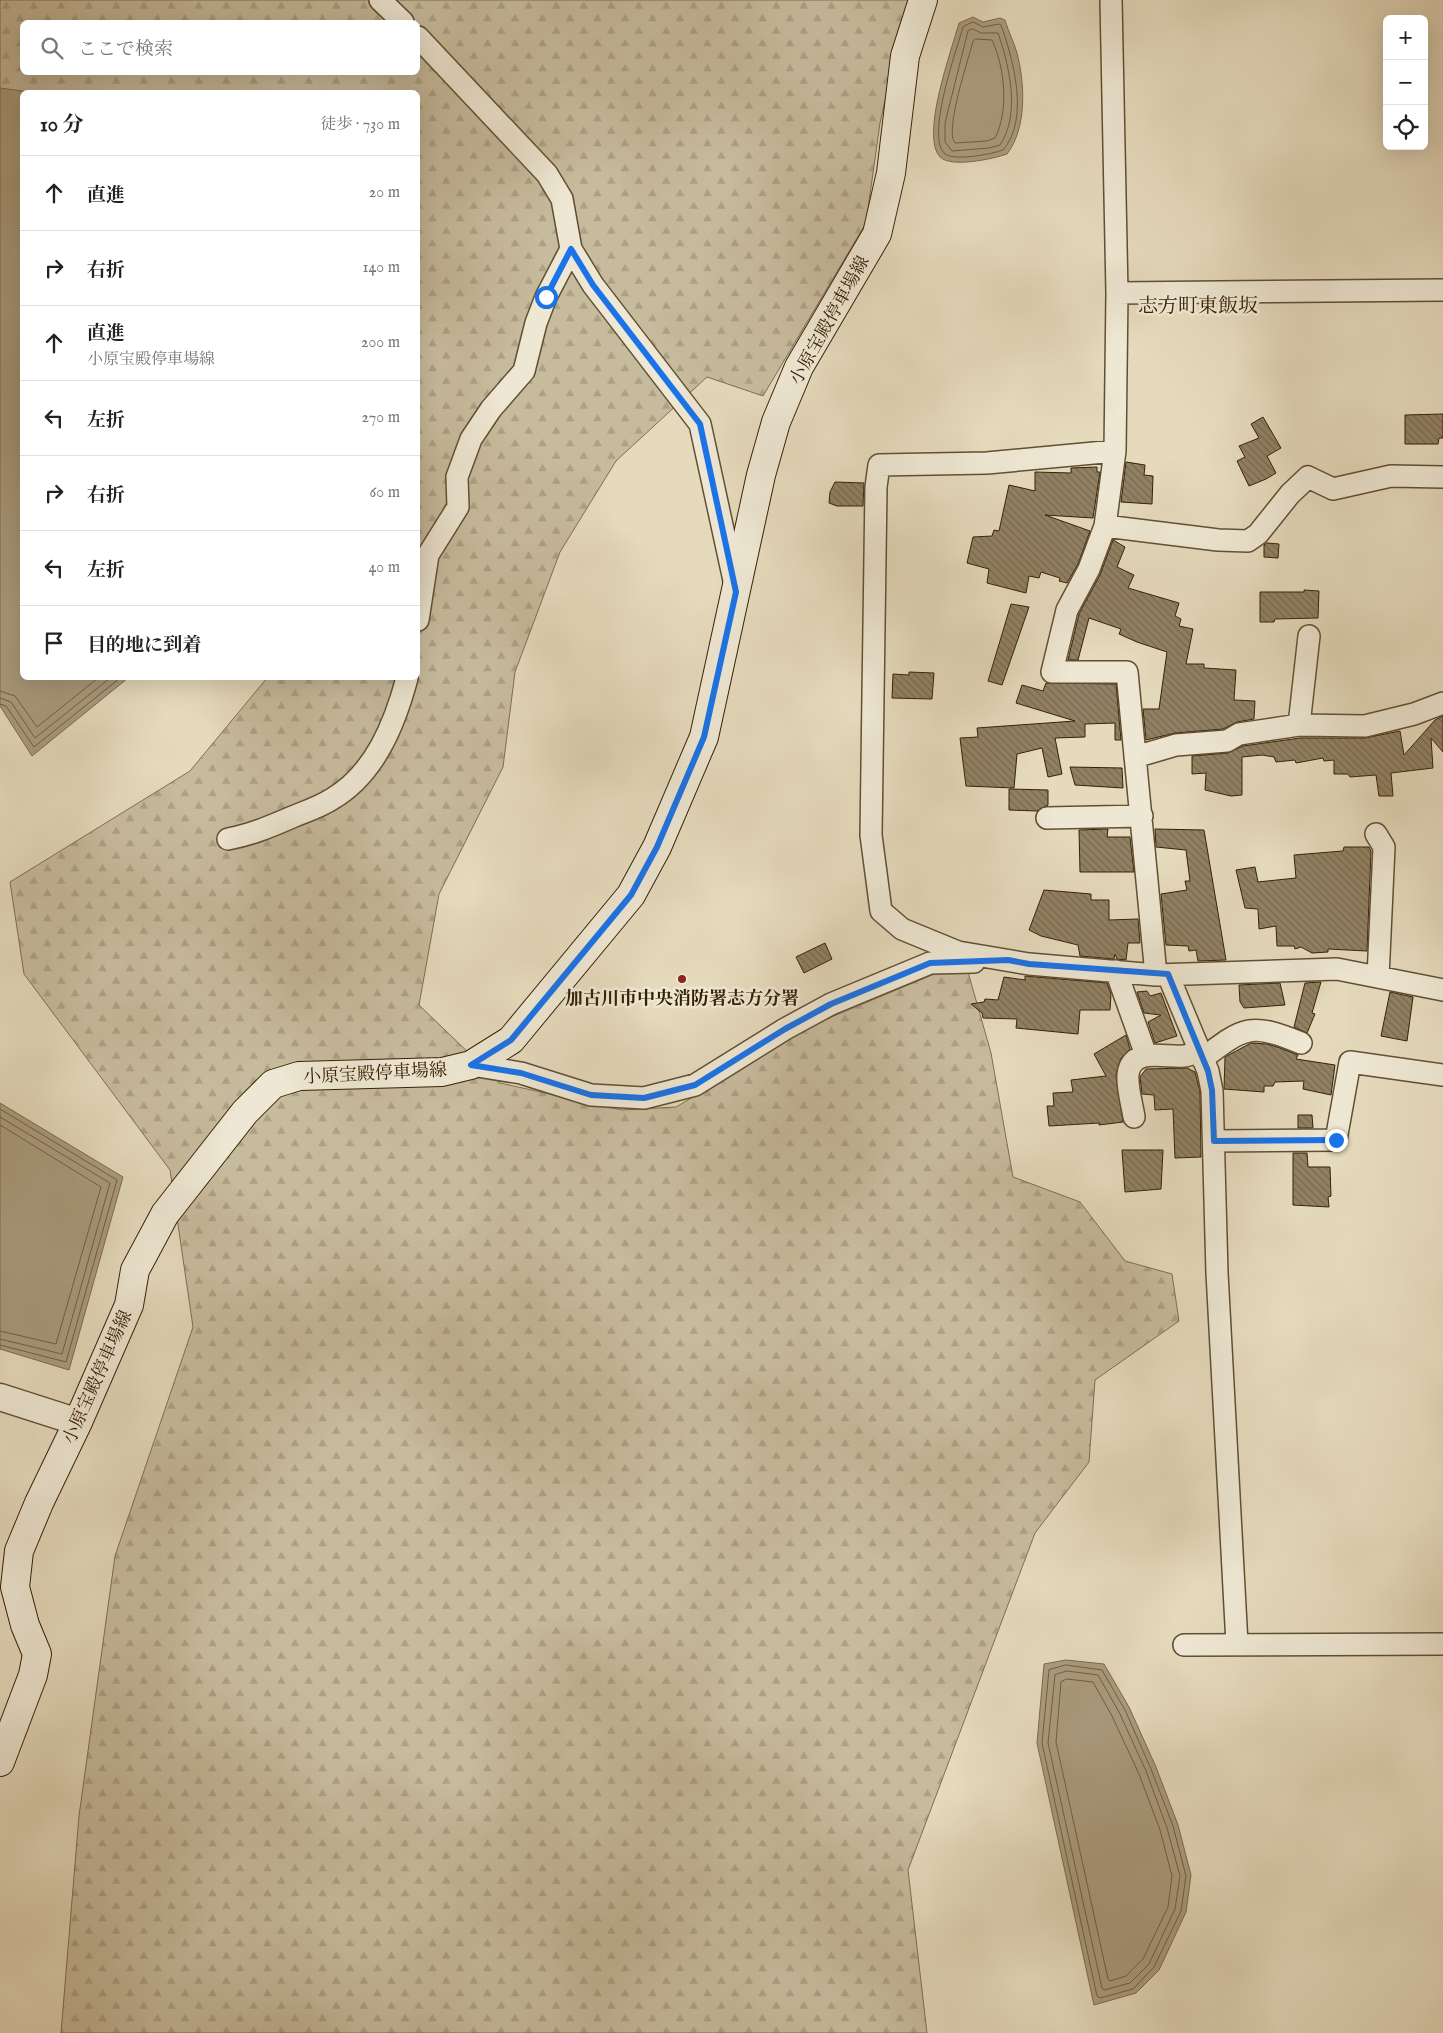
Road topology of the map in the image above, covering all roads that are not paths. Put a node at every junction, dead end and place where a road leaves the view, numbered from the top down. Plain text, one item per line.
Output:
1 (380, 0) edge
2 (923, 0) edge
3 (1111, 0) edge
4 (401, 20) edge
5 (420, 39) edge
6 (571, 249) junction
7 (1443, 290) edge
8 (1117, 293) junction
9 (1115, 451) junction
10 (1443, 477) edge
11 (1105, 526) junction
12 (736, 592) junction
13 (420, 607) edge
14 (1309, 636) dead end
15 (406, 680) edge
16 (1443, 703) edge
17 (1299, 725) junction
18 (1135, 757) junction
19 (1142, 816) junction
20 (1047, 818) dead end
21 (1376, 834) dead end
22 (228, 839) dead end
23 (1008, 960) junction
24 (1116, 971) junction
25 (1162, 975) junction
26 (1378, 977) junction
27 (1443, 990) edge
28 (1301, 1043) dead end
29 (1146, 1055) junction
30 (1200, 1055) junction
31 (471, 1065) junction
32 (1443, 1075) edge
33 (1134, 1117) dead end
34 (1214, 1141) junction
35 (0, 1397) edge
36 (78, 1422) junction
37 (1184, 1644) dead end
38 (1237, 1644) junction
39 (1443, 1644) edge
40 (0, 1762) edge

1 - 4 street
2 - 12 main road, 小原宝殿停車場線
3 - 8 street
5 - 6 street
6 - 12 street
6 - 13 street
7 - 8 street
8 - 9 street
9 - 11 street
9 - 23 street
10 - 11 street
11 - 18 street
12 - 31 main road, 小原宝殿停車場線
14 - 17 street
15 - 22 street
16 - 17 street
17 - 18 street
18 - 19 street
19 - 20 street
19 - 25 street
21 - 26 street
23 - 24 street
23 - 31 street
24 - 25 street
24 - 29 street
25 - 26 street
25 - 30 street
26 - 27 street
28 - 30 street
29 - 30 street
29 - 33 street
30 - 34 street
31 - 36 main road, 小原宝殿停車場線
32 - 34 street
34 - 38 street
35 - 36 street
36 - 40 main road, 小原宝殿停車場線
37 - 38 street
38 - 39 street

